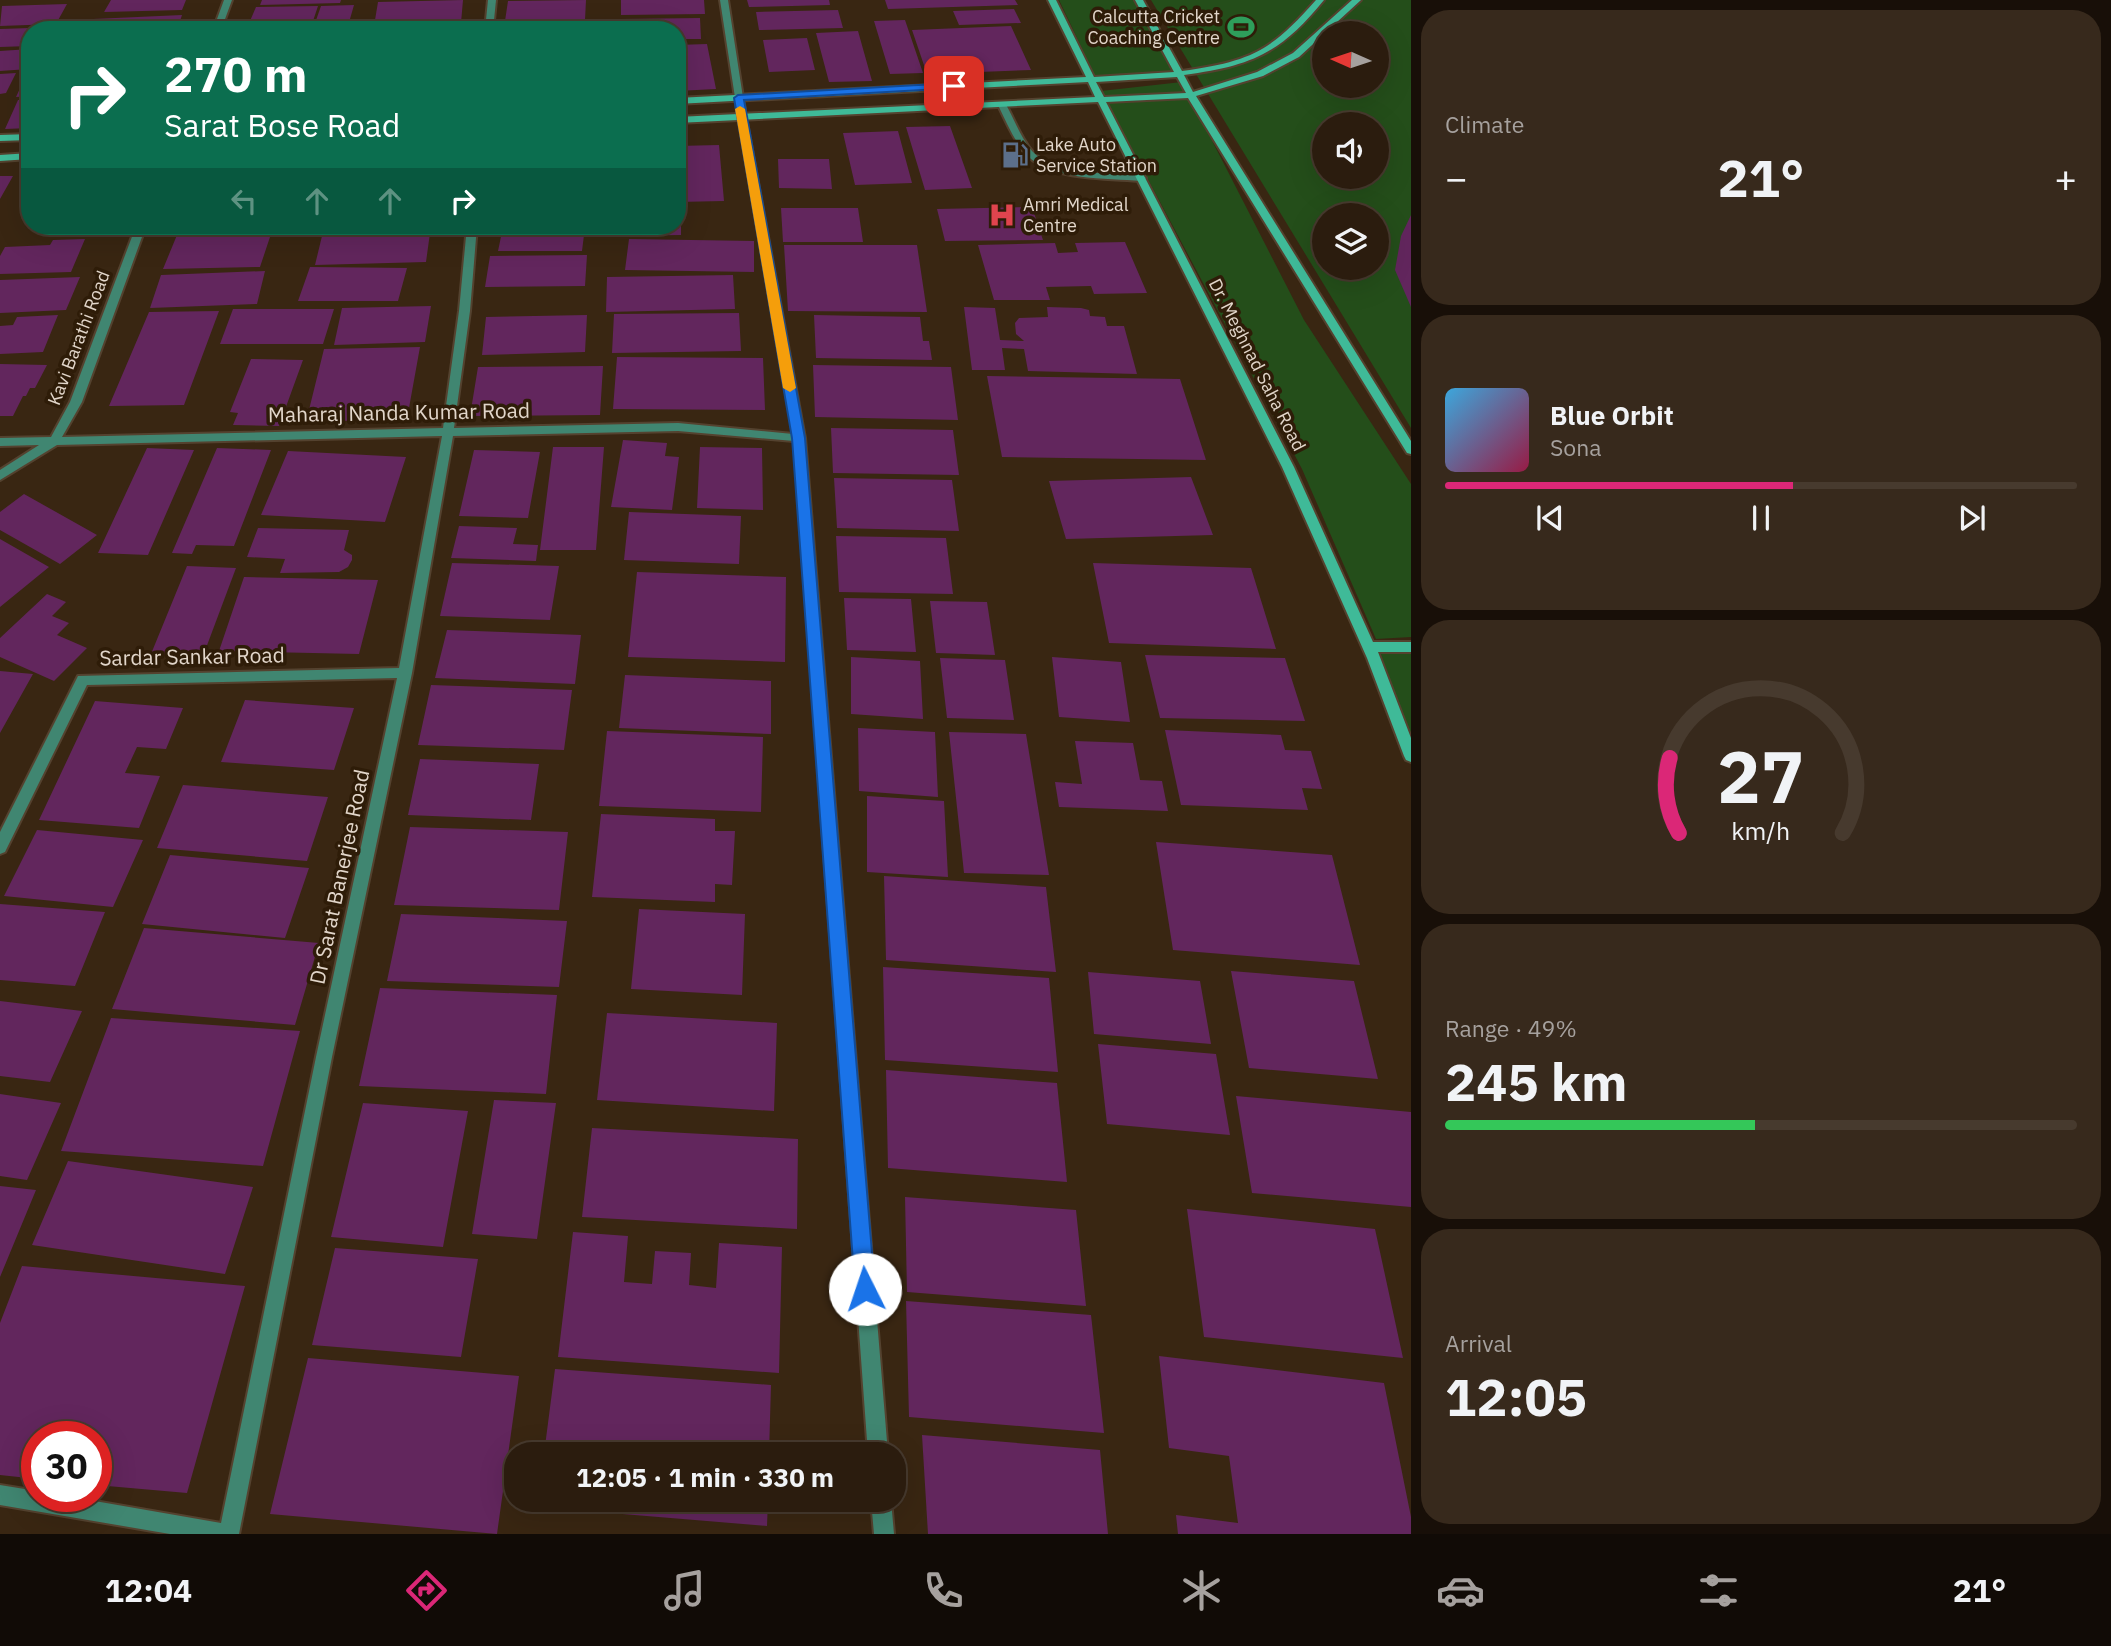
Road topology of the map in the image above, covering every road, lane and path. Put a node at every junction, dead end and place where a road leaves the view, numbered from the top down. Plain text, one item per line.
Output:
1 (228, 0) edge
2 (492, 0) edge
3 (724, 0) edge
4 (1052, 0) edge
5 (1139, 0) edge
6 (1320, 0) edge
7 (1357, 0) edge
8 (220, 21) edge
9 (490, 21) edge
10 (1179, 72) junction
11 (1089, 79) junction
12 (1191, 94) junction
13 (738, 98) junction
14 (1099, 100) junction
15 (686, 101) edge
16 (1002, 105) junction
17 (741, 117) junction
18 (686, 120) edge
19 (21, 137) edge
20 (0, 138) edge
21 (21, 157) edge
22 (0, 158) edge
23 (1141, 178) junction
24 (138, 235) edge
25 (471, 235) edge
26 (449, 431) junction
27 (799, 438) junction
28 (54, 441) junction
29 (0, 442) edge
30 (1411, 450) edge
31 (0, 476) edge
32 (1370, 647) junction
33 (1411, 647) edge
34 (405, 673) junction
35 (1411, 756) edge
36 (0, 847) edge
37 (877, 1442) edge
38 (0, 1495) edge
39 (882, 1512) edge
40 (229, 1534) edge
41 (884, 1534) edge

1 - 8 street
2 - 9 street
3 - 13 street
4 - 11 street, Dr. Meghnad Saha Road
5 - 10 street
6 - 10 street
7 - 12 street
10 - 11 street
10 - 12 street
11 - 13 street
11 - 14 street, Dr. Meghnad Saha Road
12 - 14 street
12 - 30 street
13 - 15 street
13 - 17 street
14 - 16 street
14 - 23 street, Dr. Meghnad Saha Road
16 - 17 street
16 - 23 street
17 - 18 street
17 - 27 street
19 - 20 street
21 - 22 street
23 - 32 street, Dr. Meghnad Saha Road
24 - 28 street, Kavi Barathi Road
25 - 26 street, Dr Sarat Banerjee Road
26 - 27 street, Maharaj Nanda Kumar Road
26 - 28 street, Maharaj Nanda Kumar Road
26 - 34 street, Dr Sarat Banerjee Road
27 - 37 street
28 - 29 street, Maharaj Nanda Kumar Road
28 - 31 street, Kavi Barathi Road
32 - 33 street
32 - 35 street, Dr. Meghnad Saha Road
34 - 36 street, Sardar Sankar Road
34 - 40 street, Dr Sarat Banerjee Road
38 - 40 street
39 - 41 street

